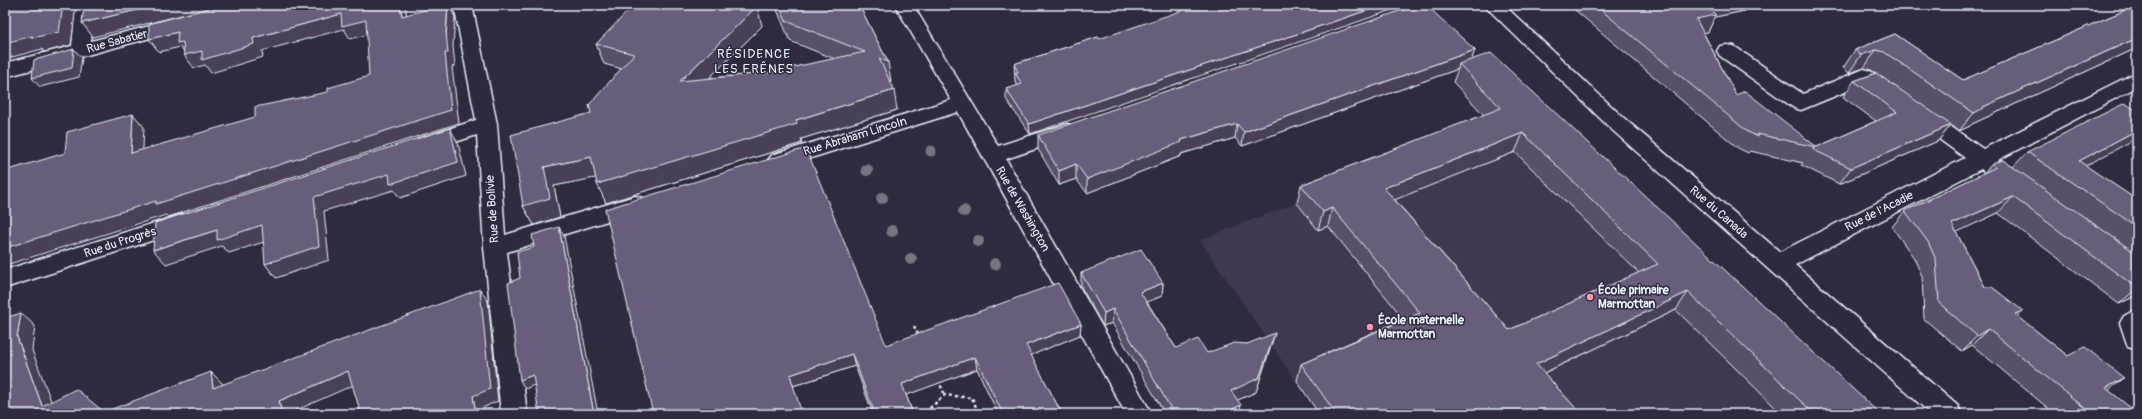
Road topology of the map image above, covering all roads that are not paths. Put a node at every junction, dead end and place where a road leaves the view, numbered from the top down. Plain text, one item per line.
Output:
1 (85, 5) edge
2 (463, 5) edge
3 (904, 5) edge
4 (1493, 5) edge
5 (192, 21) edge
6 (81, 50) junction
7 (1727, 51) dead end
8 (5, 70) edge
9 (2137, 79) edge
10 (963, 103) junction
11 (486, 124) junction
12 (1083, 125) edge
13 (404, 151) edge
14 (992, 156) junction
15 (1981, 158) junction
16 (759, 166) edge
17 (2033, 195) edge
18 (653, 198) edge
19 (201, 216) edge
20 (494, 247) junction
21 (1777, 264) junction
22 (5, 279) edge
23 (2137, 319) edge
24 (2137, 340) edge
25 (514, 414) edge
26 (1139, 414) edge
27 (1949, 414) edge

1 - 6 street
2 - 11 street, Rue de Bolivie
3 - 10 street, Rue de Washington
4 - 21 street, Rue du Canada
5 - 6 street, Rue Sabatier
6 - 8 street, Rue Sabatier
7 - 15 street
9 - 15 street, Rue de l'Acadie
10 - 14 street, Rue de Washington
10 - 16 street, Rue Abraham Lincoln
11 - 13 street
11 - 20 street, Rue de Bolivie
12 - 14 street
14 - 26 street, Rue de Washington
15 - 17 street
15 - 21 street, Rue de l'Acadie
18 - 20 street
19 - 22 street, Rue du Progrès
20 - 25 street, Rue de Bolivie
21 - 27 street, Rue du Canada
23 - 24 street

